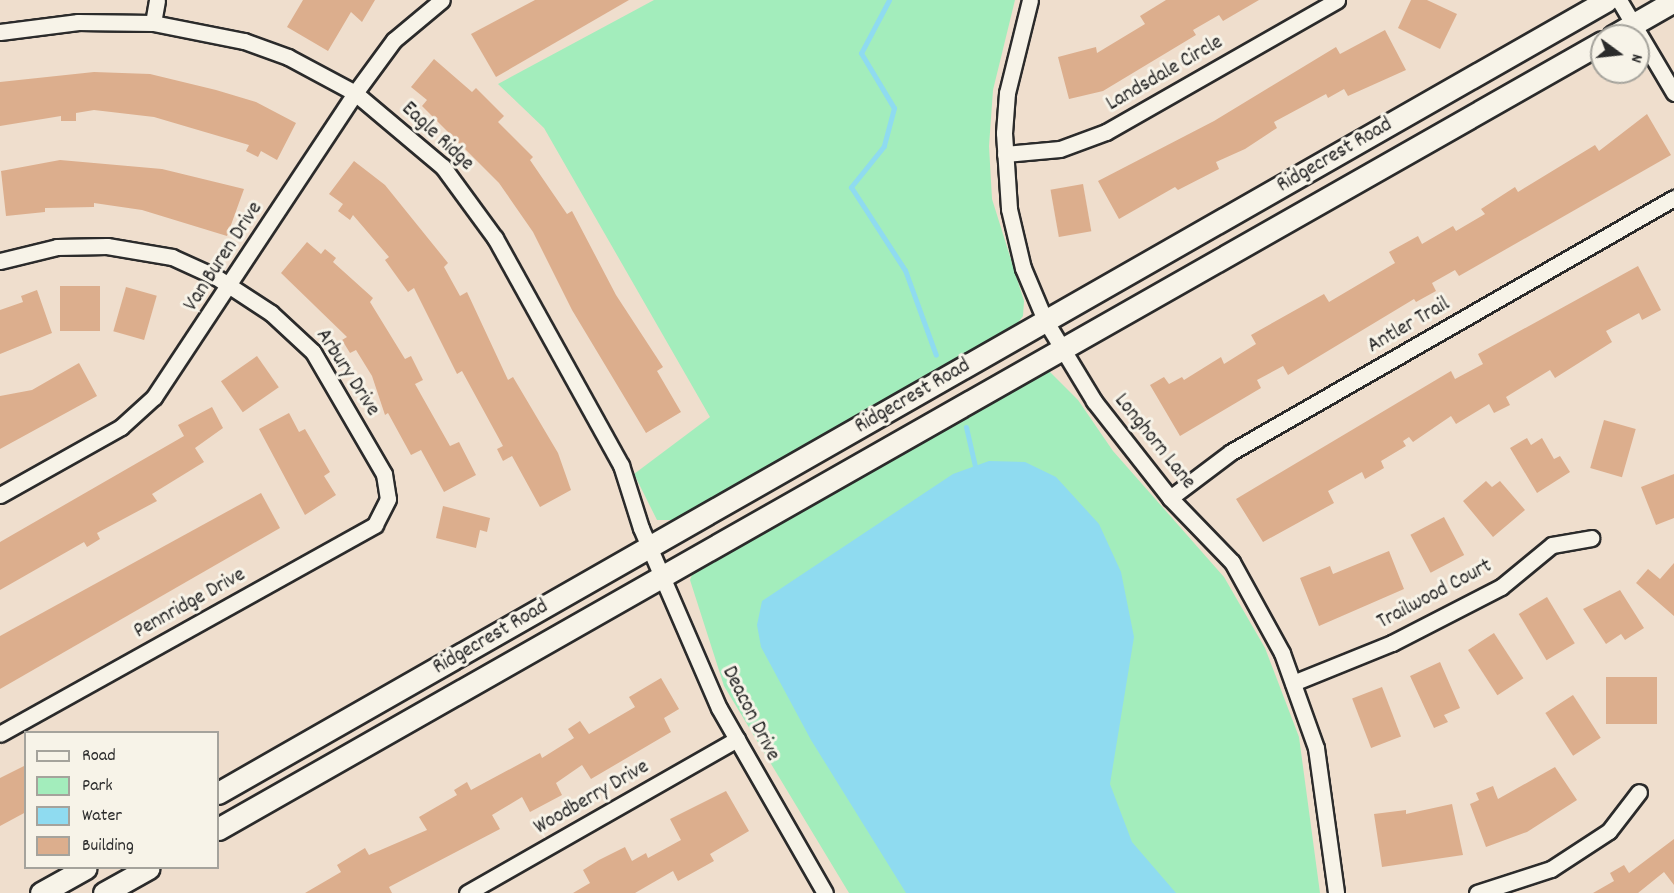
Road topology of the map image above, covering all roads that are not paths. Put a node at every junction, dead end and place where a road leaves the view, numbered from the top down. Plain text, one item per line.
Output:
1 (157, 0) edge
2 (442, 0) edge
3 (1030, 0) edge
4 (1336, 0) edge
5 (1607, 0) edge
6 (1619, 0) edge
7 (1674, 1) edge
8 (153, 23) junction
9 (1633, 24) joint
10 (0, 32) edge
11 (1590, 49) edge
12 (1650, 53) edge
13 (355, 93) junction
14 (1674, 93) edge
15 (1005, 154) junction
16 (1674, 198) edge
17 (0, 261) edge
18 (230, 286) junction
19 (1045, 320) junction
20 (1060, 348) junction
21 (0, 495) edge
22 (1170, 498) junction
23 (388, 499) joint
24 (1591, 538) dead end
25 (649, 548) junction
26 (664, 575) junction
27 (1293, 683) junction
28 (0, 734) edge
29 (737, 740) junction
30 (219, 792) edge
31 (1639, 792) dead end
32 (219, 828) edge
33 (83, 869) edge
34 (146, 869) edge
35 (42, 893) edge
36 (104, 893) edge
37 (467, 893) edge
38 (825, 893) edge
39 (1336, 893) edge
40 (1477, 893) edge

1 - 8 street
2 - 13 street, Van Buren Drive
3 - 15 street, Longhorn Lane
4 - 15 street, Landsdale Circle
5 - 19 main road, Ridgecrest Road
6 - 9 street
7 - 9 main road
8 - 10 street, Eagle Ridge
8 - 13 street, Eagle Ridge
11 - 20 main road, Ridgecrest Road
12 - 14 street
13 - 18 street, Van Buren Drive
13 - 25 street, Eagle Ridge
15 - 19 street, Longhorn Lane
16 - 22 street, Antler Trail
17 - 18 street, Arbury Drive
18 - 21 street, Van Buren Drive
18 - 23 street, Arbury Drive
19 - 20 street, Longhorn Lane
19 - 25 main road, Ridgecrest Road
20 - 22 street, Longhorn Lane
20 - 26 main road, Ridgecrest Road
22 - 27 street, Longhorn Lane
23 - 28 street, Pennridge Drive
24 - 27 street, Trailwood Court
25 - 26 street, Deacon Drive
25 - 30 main road, Ridgecrest Road
26 - 29 street, Deacon Drive
26 - 32 main road, Ridgecrest Road
27 - 39 street, Longhorn Lane
29 - 37 street, Woodberry Drive
29 - 38 street, Deacon Drive
31 - 40 street
33 - 35 main road
34 - 36 main road

